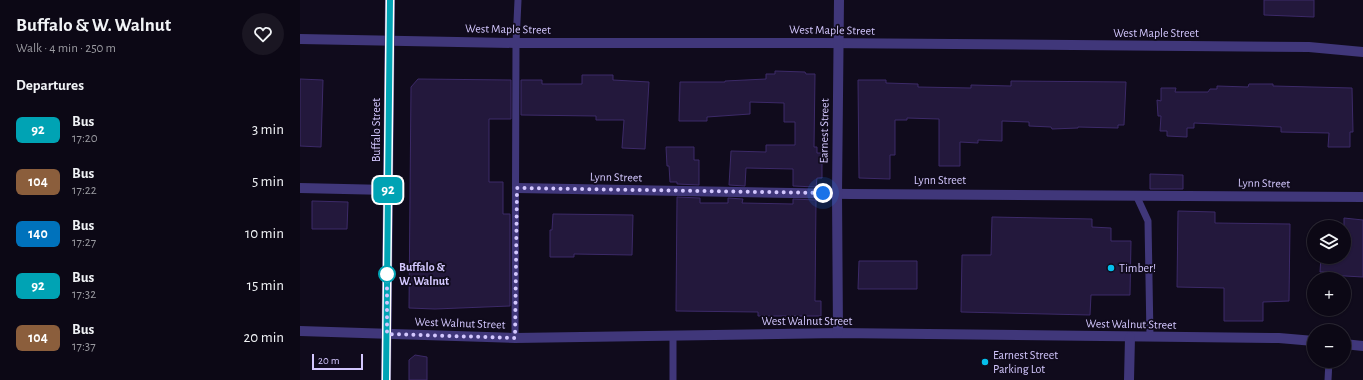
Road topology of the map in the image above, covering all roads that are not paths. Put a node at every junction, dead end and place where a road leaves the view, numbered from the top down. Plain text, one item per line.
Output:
1 (390, 0) edge
2 (518, 0) edge
3 (839, 0) edge
4 (300, 39) edge
5 (389, 42) junction
6 (516, 43) junction
7 (838, 43) junction
8 (1363, 52) edge
9 (300, 188) edge
10 (517, 188) junction
11 (388, 190) junction
12 (836, 193) junction
13 (1136, 195) junction
14 (1363, 197) edge
15 (300, 331) edge
16 (838, 333) junction
17 (387, 334) junction
18 (674, 335) junction
19 (1130, 337) junction
20 (1150, 337) junction
21 (515, 338) junction
22 (1307, 340) edge
23 (1351, 345) edge
24 (1363, 346) edge
25 (1329, 368) edge
26 (386, 380) edge
27 (673, 380) edge
28 (1129, 380) edge
29 (1328, 380) edge

1 - 5 street, Buffalo Street
2 - 6 lane
3 - 7 street, Earnest Street
4 - 5 street, West Maple Street
5 - 6 street, West Maple Street
5 - 11 street, Buffalo Street
6 - 7 street, West Maple Street
6 - 10 lane
7 - 8 street, West Maple Street
7 - 12 street, Earnest Street
9 - 11 street
10 - 12 street, Lynn Street
10 - 21 lane
11 - 17 street, Buffalo Street
12 - 13 street, Lynn Street
12 - 16 street, Earnest Street
13 - 14 street, Lynn Street
13 - 20 lane
15 - 17 street, West Walnut Street
16 - 18 street, West Walnut Street
16 - 19 street, West Walnut Street
17 - 21 street, West Walnut Street
17 - 26 street, Buffalo Street
18 - 21 street, West Walnut Street
18 - 27 lane
19 - 20 street, West Walnut Street
19 - 28 street
20 - 22 street, West Walnut Street
23 - 24 street
25 - 29 lane

